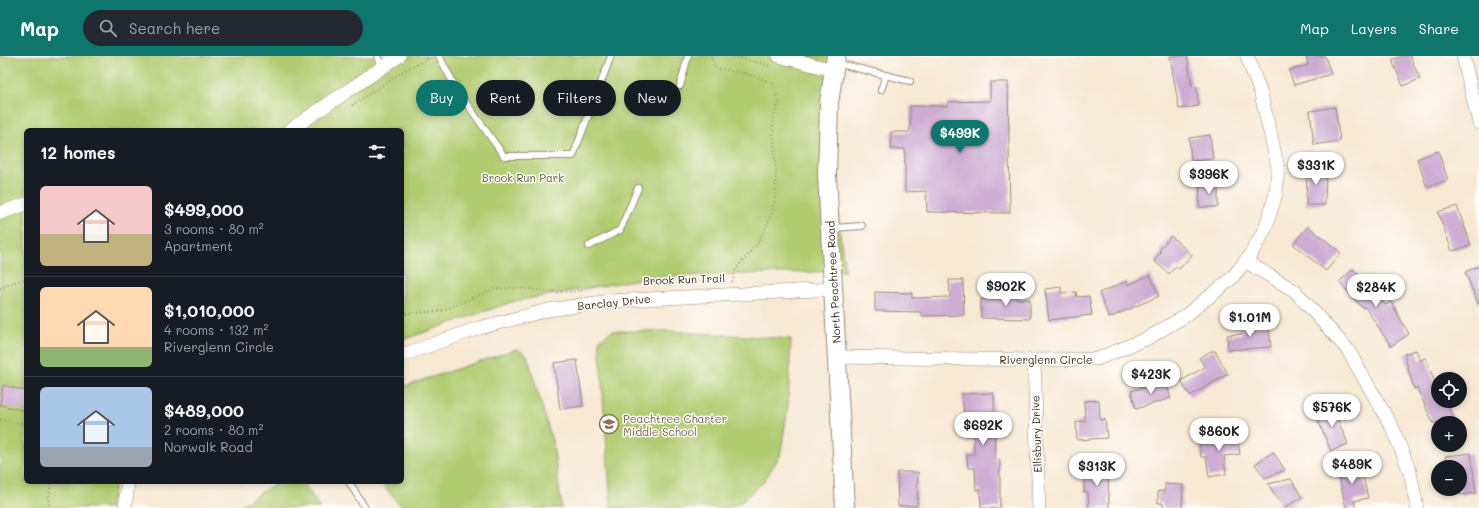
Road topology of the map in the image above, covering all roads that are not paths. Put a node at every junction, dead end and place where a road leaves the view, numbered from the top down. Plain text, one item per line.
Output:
1 (399, 56) edge
2 (439, 56) edge
3 (611, 56) edge
4 (688, 56) edge
5 (779, 56) edge
6 (1248, 56) edge
7 (1463, 56) edge
8 (379, 62) edge
9 (835, 63) edge
10 (886, 75) junction
11 (910, 81) dead end
12 (681, 82) edge
13 (881, 90) dead end
14 (1479, 124) edge
15 (293, 128) edge
16 (638, 188) dead end
17 (24, 205) edge
18 (0, 214) edge
19 (862, 226) dead end
20 (830, 228) junction
21 (589, 246) dead end
22 (1245, 261) junction
23 (834, 289) junction
24 (404, 353) edge
25 (837, 357) junction
26 (1034, 360) junction
27 (128, 484) edge
28 (351, 484) edge
29 (125, 508) edge
30 (365, 508) edge
31 (845, 508) edge
32 (1039, 508) edge
33 (1417, 508) edge

1 - 8 street
2 - 3 lane
4 - 12 lane
5 - 9 street
6 - 22 street, Riverglenn Circle
7 - 14 street
8 - 15 street
9 - 10 lane
9 - 20 street, North Peachtree Road
10 - 11 lane
10 - 13 lane
16 - 21 lane
17 - 18 street
19 - 20 lane
20 - 23 street, North Peachtree Road
22 - 26 street, Riverglenn Circle
22 - 33 street
23 - 24 street, Barclay Drive
23 - 25 street, North Peachtree Road
25 - 26 street, Riverglenn Circle
25 - 31 street, North Peachtree Road
26 - 32 street, Ellisbury Drive
27 - 29 street
28 - 30 lane

